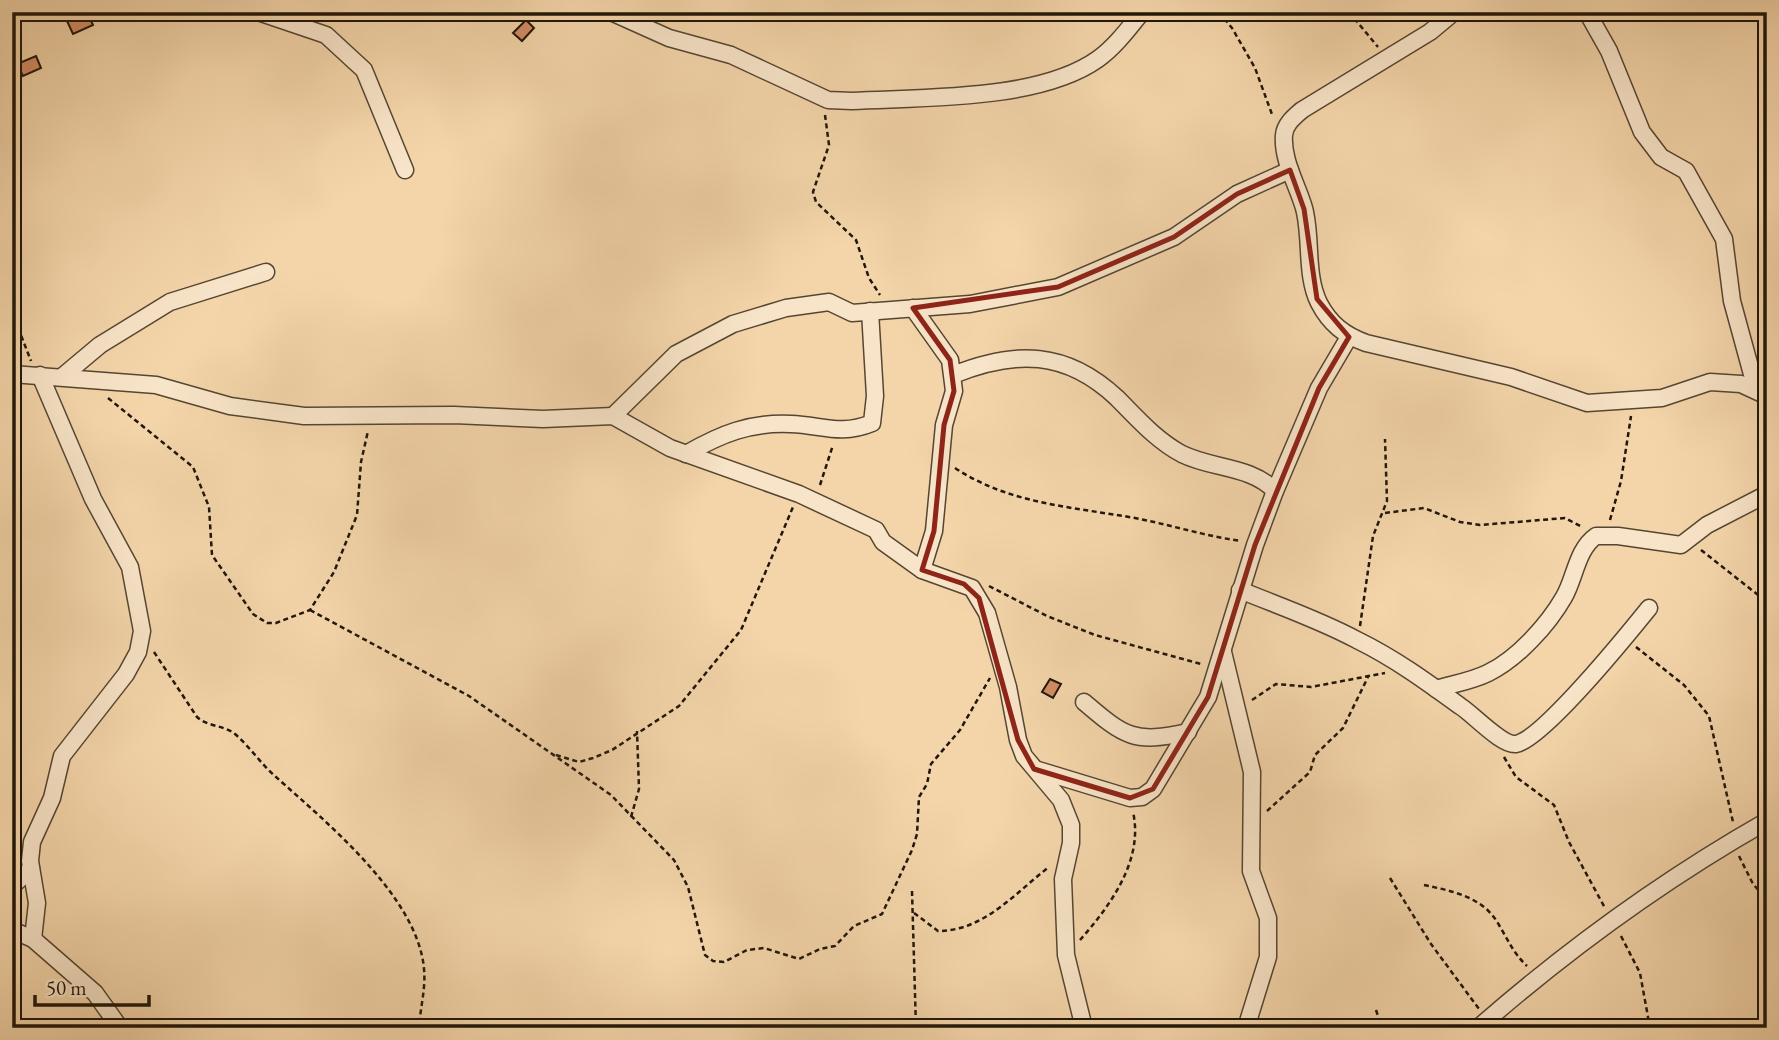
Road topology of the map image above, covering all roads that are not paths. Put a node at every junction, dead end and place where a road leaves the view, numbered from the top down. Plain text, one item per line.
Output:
1 (258, 12) edge
2 (611, 12) edge
3 (1142, 12) edge
4 (1454, 12) edge
5 (1587, 12) edge
6 (405, 170) dead end
7 (1290, 170) junction
8 (266, 272) dead end
9 (913, 308) junction
10 (870, 311) junction
11 (1349, 337) junction
12 (12, 374) edge
13 (40, 375) junction
14 (953, 375) junction
15 (62, 376) junction
16 (1762, 393) edge
17 (613, 416) junction
18 (686, 454) junction
19 (1275, 491) junction
20 (1767, 494) edge
21 (922, 570) junction
22 (1240, 590) junction
23 (1649, 608) dead end
24 (1220, 660) junction
25 (1436, 689) junction
26 (1084, 702) dead end
27 (1188, 732) junction
28 (1034, 769) junction
29 (1767, 821) edge
30 (31, 869) junction
31 (12, 886) edge
32 (12, 930) edge
33 (33, 939) junction
34 (1483, 1024) edge
35 (120, 1028) edge
36 (1084, 1028) edge
37 (1246, 1028) edge

1 - 6 street
2 - 3 street
4 - 7 street
5 - 16 street
7 - 9 street
7 - 11 street
8 - 15 street
9 - 10 street
9 - 14 street
10 - 17 street
10 - 18 street
11 - 16 street
11 - 19 street
12 - 13 street
13 - 15 street
13 - 30 street
14 - 19 street
14 - 21 street
15 - 17 street
17 - 18 street
18 - 21 street
19 - 22 street
20 - 25 street
21 - 28 street
22 - 24 street
22 - 25 street
23 - 25 street
24 - 27 street
24 - 37 street
26 - 27 street
27 - 28 street
28 - 36 street
29 - 34 street
30 - 31 street
30 - 33 street
32 - 33 street
33 - 35 street

